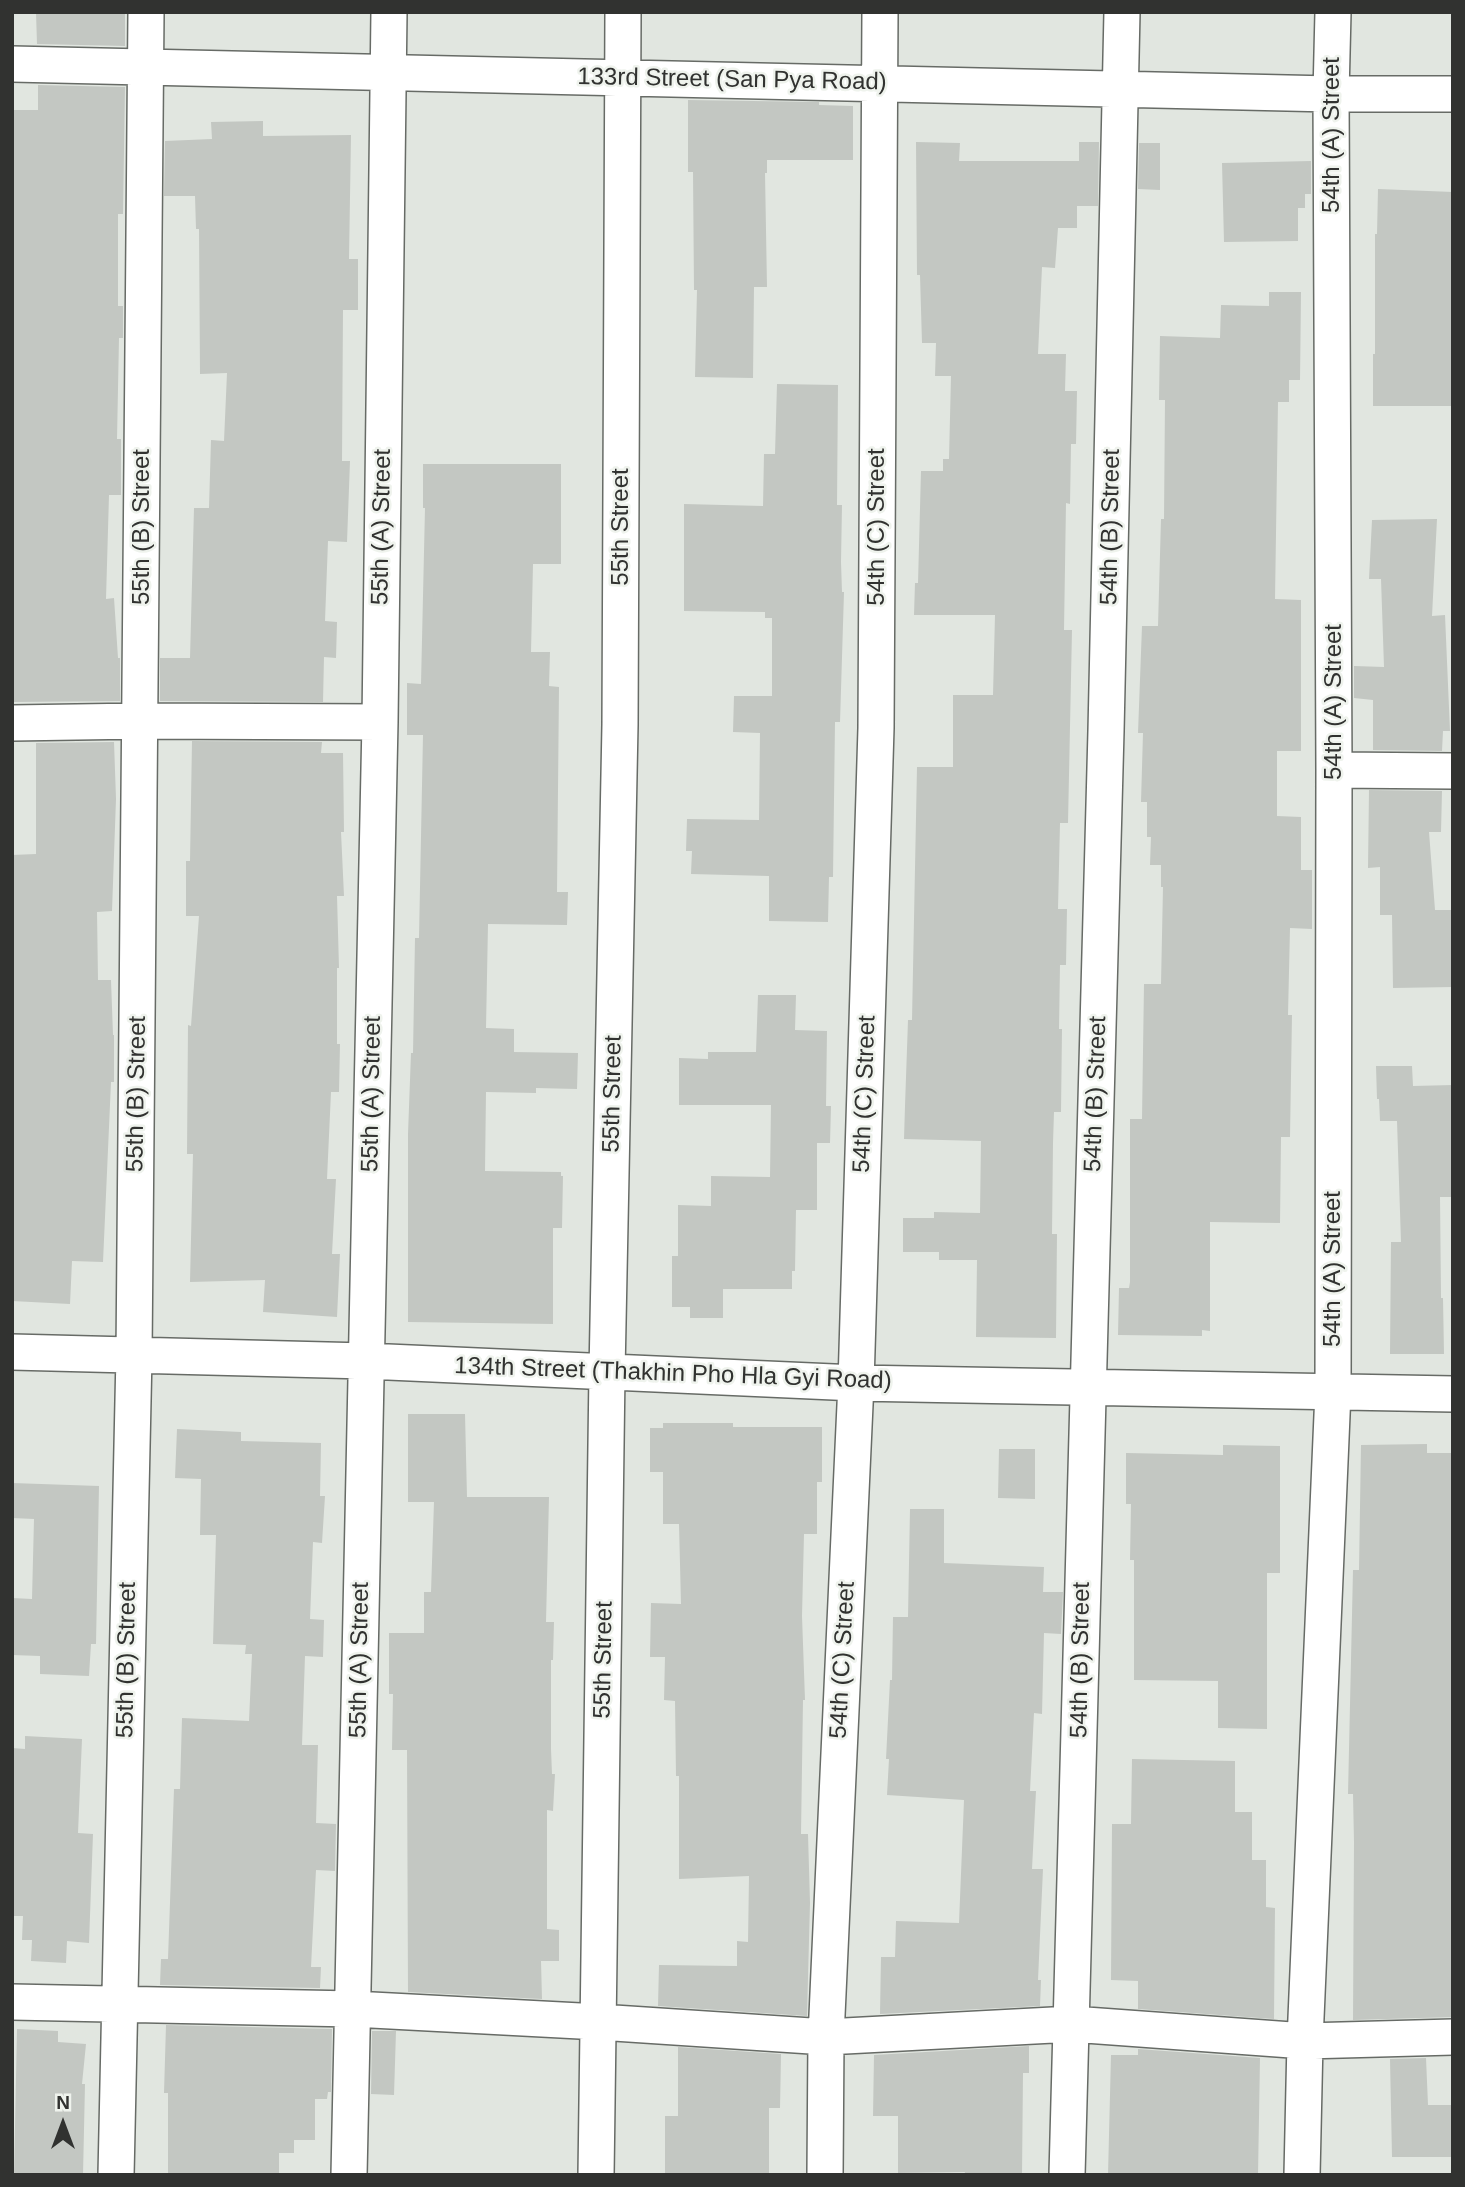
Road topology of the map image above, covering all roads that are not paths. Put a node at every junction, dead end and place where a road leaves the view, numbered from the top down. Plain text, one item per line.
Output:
1 (146, 12) edge
2 (389, 12) edge
3 (623, 12) edge
4 (880, 12) edge
5 (1122, 12) edge
6 (1333, 12) edge
7 (12, 64) edge
8 (145, 67) junction
9 (387, 73) junction
10 (622, 78) junction
11 (878, 83) junction
12 (1120, 89) junction
13 (1331, 93) junction
14 (1453, 94) edge
15 (141, 721) junction
16 (380, 722) junction
17 (12, 723) edge
18 (1334, 770) junction
19 (1453, 771) edge
20 (12, 1352) edge
21 (134, 1355) junction
22 (366, 1361) junction
23 (607, 1372) junction
24 (856, 1383) junction
25 (1088, 1388) junction
26 (1333, 1392) junction
27 (1453, 1394) edge
28 (12, 2002) edge
29 (120, 2005) junction
30 (353, 2009) junction
31 (599, 2022) junction
32 (1072, 2024) junction
33 (826, 2037) junction
34 (1453, 2038) edge
35 (1305, 2041) junction
36 (116, 2175) edge
37 (349, 2175) edge
38 (596, 2175) edge
39 (825, 2175) edge
40 (1067, 2175) edge
41 (1302, 2175) edge

1 - 8 street, 55th (B) Street
2 - 9 street, 55th (A) Street
3 - 10 street, 55th Street
4 - 11 street, 54th (C) Street
5 - 12 street, 54th (B) Street
6 - 13 street, 54th (A) Street
7 - 8 street, 133rd Street (San Pya Road)
8 - 9 street, 133rd Street (San Pya Road)
8 - 15 street, 55th (B) Street
9 - 10 street, 133rd Street (San Pya Road)
9 - 16 street, 55th (A) Street
10 - 11 street, 133rd Street (San Pya Road)
10 - 23 street, 55th Street
11 - 12 street, 133rd Street (San Pya Road)
11 - 24 street, 54th (C) Street
12 - 13 street, 133rd Street (San Pya Road)
12 - 25 street, 54th (B) Street
13 - 14 street, 133rd Street (San Pya Road)
13 - 18 street, 54th (A) Street
15 - 16 street
15 - 17 street
15 - 21 street, 55th (B) Street
16 - 22 street, 55th (A) Street
18 - 19 street
18 - 26 street, 54th (A) Street
20 - 21 street, 134th Street (Thakhin Pho Hla Gyi Road)
21 - 22 street, 134th Street (Thakhin Pho Hla Gyi Road)
21 - 29 street, 55th (B) Street
22 - 23 street, 134th Street (Thakhin Pho Hla Gyi Road)
22 - 30 street, 55th (A) Street
23 - 24 street, 134th Street (Thakhin Pho Hla Gyi Road)
23 - 31 street, 55th Street
24 - 25 street, 134th Street (Thakhin Pho Hla Gyi Road)
24 - 33 street, 54th (C) Street
25 - 26 street, 134th Street (Thakhin Pho Hla Gyi Road)
25 - 32 street, 54th (B) Street
26 - 27 street, 134th Street (Thakhin Pho Hla Gyi Road)
26 - 35 street, 54th (A) Street
28 - 29 street
29 - 30 street
29 - 36 street, 55th (B) Street
30 - 31 street
30 - 37 street, 55th (A) Street
31 - 33 street
31 - 38 street, 55th Street
32 - 33 street
32 - 35 street
32 - 40 street, 54th (B) Street
33 - 39 street, 54th (C) Street
34 - 35 street
35 - 41 street, 54th (A) Street

